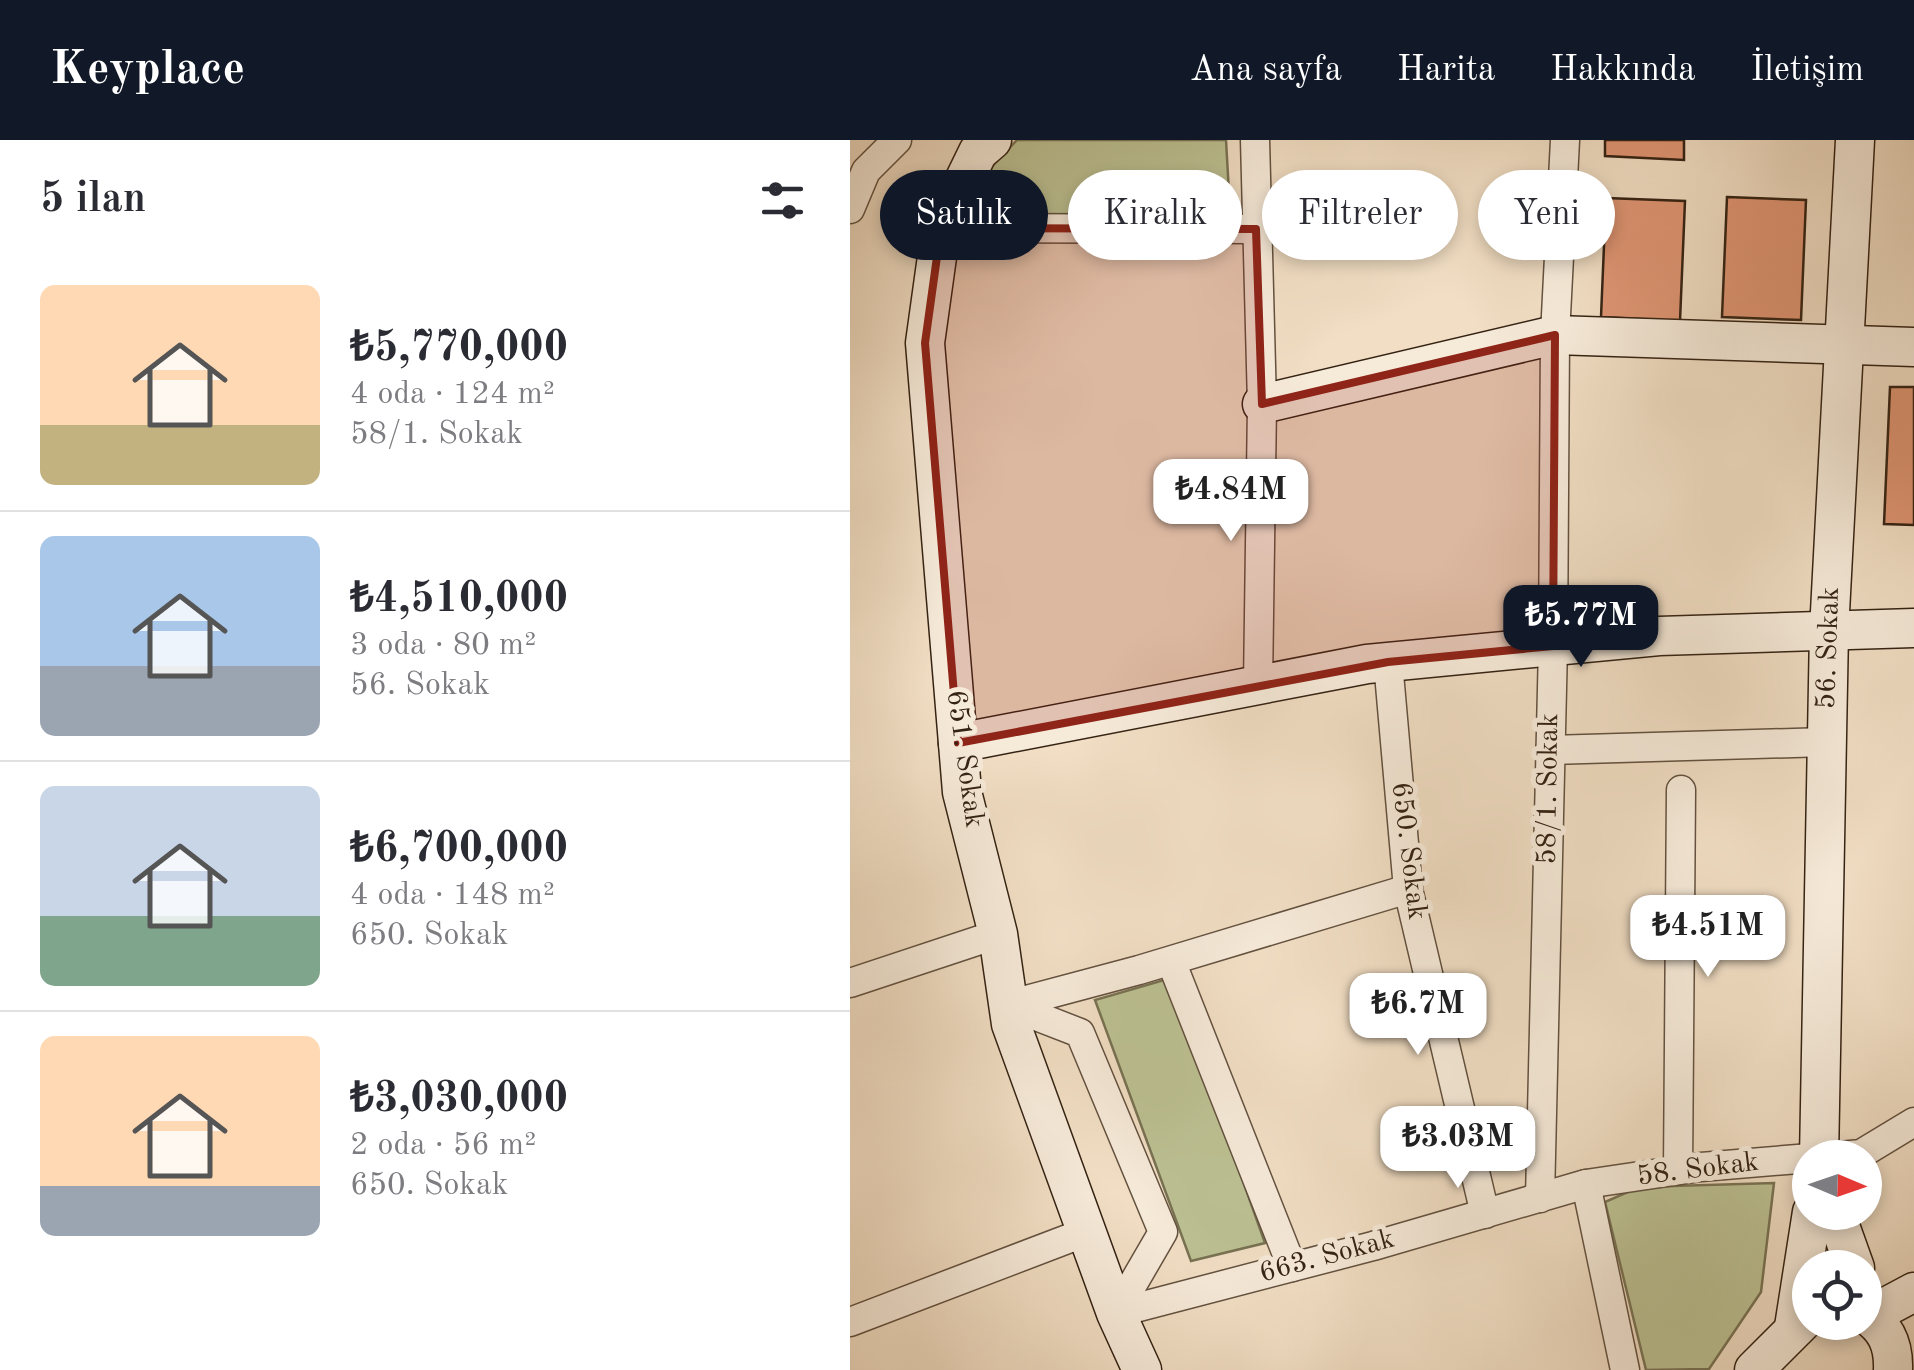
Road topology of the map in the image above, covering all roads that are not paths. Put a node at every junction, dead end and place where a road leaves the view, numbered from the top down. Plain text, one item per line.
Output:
1 (897, 140) edge
2 (1255, 140) edge
3 (1565, 140) edge
4 (1855, 140) edge
5 (977, 144) edge
6 (966, 170) edge
7 (850, 209) edge
8 (1048, 228) edge
9 (1256, 229) junction
10 (936, 260) edge
11 (1555, 335) junction
12 (1844, 346) junction
13 (1914, 347) edge
14 (1262, 404) junction
15 (1914, 628) edge
16 (1828, 631) junction
17 (1553, 646) junction
18 (1388, 662) junction
19 (1258, 685) junction
20 (1826, 742) junction
21 (958, 743) junction
22 (1550, 750) junction
23 (1682, 790) dead end
24 (1408, 889) junction
25 (998, 934) junction
26 (1171, 960) junction
27 (850, 983) edge
28 (1008, 1005) junction
29 (1914, 1122) edge
30 (1819, 1140) edge
31 (1882, 1141) edge
32 (1792, 1160) edge
33 (1678, 1170) junction
34 (1586, 1184) junction
35 (1540, 1198) junction
36 (1485, 1214) junction
37 (1086, 1232) junction
38 (1292, 1267) junction
39 (1914, 1292) edge
40 (1116, 1313) junction
41 (850, 1322) edge
42 (1884, 1337) edge
43 (1792, 1339) edge
44 (1141, 1369) edge
45 (1625, 1370) edge
46 (1754, 1370) edge

1 - 7 street
2 - 9 street
3 - 11 street, 58/1. Sokak
4 - 12 street, 56. Sokak
5 - 6 street, 651. Sokak
8 - 9 street
9 - 14 street
10 - 21 street, 651. Sokak
11 - 12 street
11 - 14 street
11 - 17 street, 58/1. Sokak
12 - 13 street
12 - 16 street, 56. Sokak
14 - 19 street
15 - 16 street
16 - 17 street
16 - 20 street, 56. Sokak
17 - 18 street
17 - 22 street, 58/1. Sokak
18 - 19 street
18 - 24 street, 650. Sokak
19 - 21 street
20 - 22 street
20 - 30 street, 56. Sokak
21 - 25 street, 651. Sokak
22 - 35 street, 58/1. Sokak
23 - 33 street
24 - 26 street
24 - 36 street, 650. Sokak
25 - 27 street
25 - 28 street, 651. Sokak
26 - 28 street
26 - 38 street
28 - 37 street, 651. Sokak
28 - 40 street
29 - 31 street
32 - 33 street, 58. Sokak
33 - 34 street, 58. Sokak
34 - 35 street, 663. Sokak
34 - 45 street
35 - 36 street, 663. Sokak
36 - 38 street, 663. Sokak
37 - 40 street, 651. Sokak
37 - 41 street
38 - 40 street, 663. Sokak
39 - 42 street
40 - 44 street, 651. Sokak
43 - 46 street

